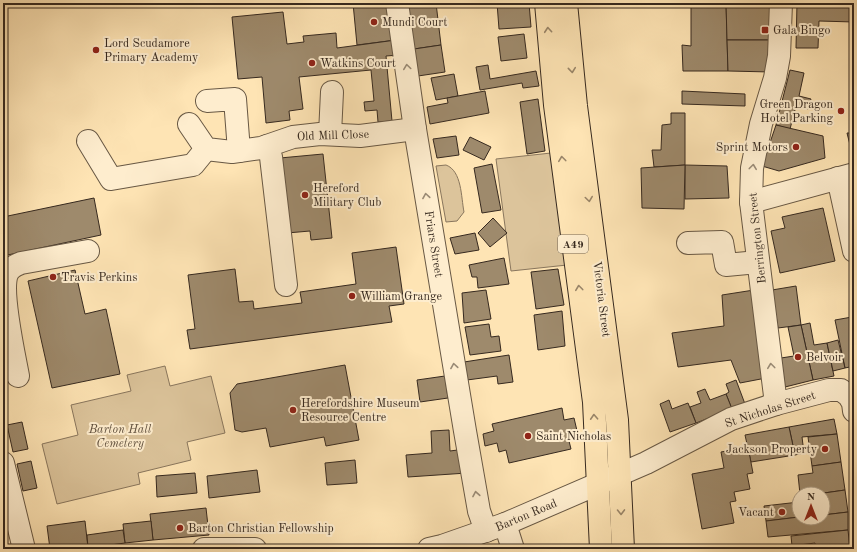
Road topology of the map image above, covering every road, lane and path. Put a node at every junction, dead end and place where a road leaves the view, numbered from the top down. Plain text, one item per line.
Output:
1 (397, 3) edge
2 (546, 3) edge
3 (566, 3) edge
4 (781, 3) edge
5 (332, 92) dead end
6 (207, 101) dead end
7 (189, 124) dead end
8 (415, 129) junction
9 (330, 134) junction
10 (88, 141) dead end
11 (267, 146) junction
12 (239, 151) junction
13 (199, 157) junction
14 (846, 176) edge
15 (751, 202) junction
16 (849, 204) edge
17 (688, 243) dead end
18 (88, 251) dead end
19 (854, 251) edge
20 (758, 262) junction
21 (286, 285) dead end
22 (18, 376) dead end
23 (776, 404) junction
24 (854, 405) edge
25 (3, 463) edge
26 (620, 474) junction
27 (598, 484) junction
28 (496, 528) junction
29 (24, 549) edge
30 (204, 549) edge
31 (255, 549) edge
32 (429, 549) edge
33 (513, 549) edge
34 (601, 549) edge
35 (623, 549) edge

8 -> 1 street, Friars Street
27 -> 2 highway, Victoria Street / A49
3 -> 26 highway, Victoria Street / A49
15 -> 4 street, Berrington Street
5 - 9 street
6 - 12 street
7 - 13 street
8 - 9 street, Old Mill Close
28 -> 8 street, Friars Street
9 - 11 street, Old Mill Close
10 - 13 street, Old Mill Close
11 - 12 street, Old Mill Close
11 - 21 street
12 - 13 street, Old Mill Close
14 - 15 street
14 - 16 street
15 - 20 street, Berrington Street
16 - 19 street
17 - 20 street
18 - 22 street
23 -> 20 street, Berrington Street
23 - 24 street, St Nicholas Street
23 - 26 street, St Nicholas Street
25 - 29 street
26 - 27 street, Barton Road
26 -> 35 highway, Victoria Street / A49
27 - 28 street, Barton Road
27 - 34 highway, Victoria Street / A49
28 - 32 street, Barton Road
28 - 33 street, Friars Street
30 - 31 street

